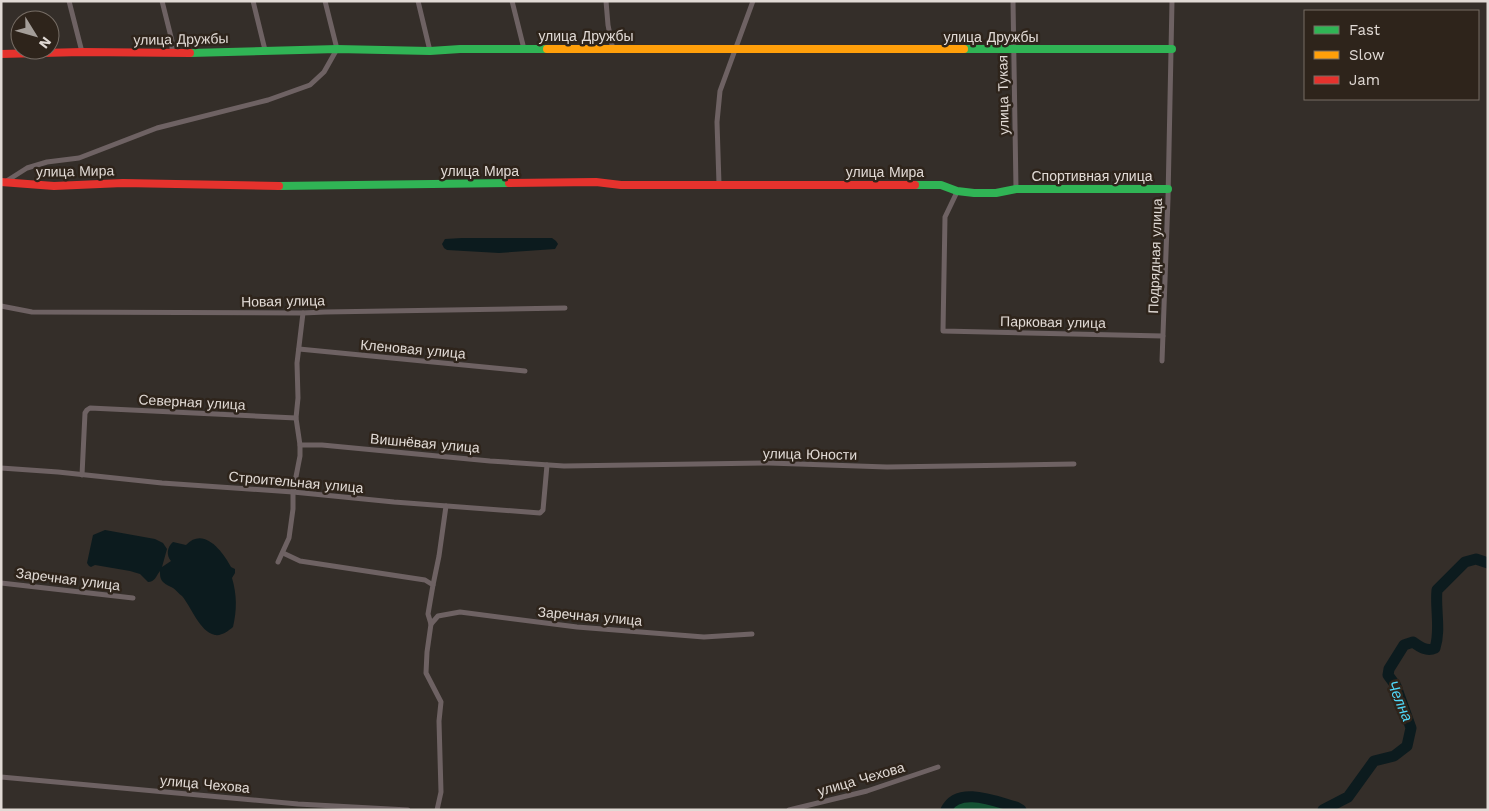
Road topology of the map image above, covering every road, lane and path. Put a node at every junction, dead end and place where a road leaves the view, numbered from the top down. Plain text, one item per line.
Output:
1 (69, 1) edge
2 (162, 1) edge
3 (253, 1) edge
4 (325, 1) edge
5 (418, 1) edge
6 (512, 1) edge
7 (606, 1) edge
8 (753, 1) edge
9 (1013, 1) edge
10 (1172, 1) edge
11 (337, 49) junction
12 (524, 49) junction
13 (1014, 49) junction
14 (1172, 49) junction
15 (265, 50) junction
16 (614, 50) junction
17 (734, 50) junction
18 (430, 51) junction
19 (82, 52) junction
20 (172, 53) junction
21 (1, 54) edge
22 (3, 182) edge
23 (719, 184) junction
24 (1016, 189) junction
25 (1168, 189) junction
26 (957, 192) junction
27 (1, 306) edge
28 (565, 308) dead end
29 (303, 313) junction
30 (1163, 336) junction
31 (299, 349) junction
32 (1162, 361) dead end
33 (525, 371) dead end
34 (296, 418) junction
35 (300, 445) junction
36 (1074, 464) dead end
37 (547, 465) junction
38 (1, 468) edge
39 (82, 474) junction
40 (292, 492) junction
41 (446, 506) junction
42 (283, 553) junction
43 (278, 562) dead end
44 (1, 583) edge
45 (433, 585) junction
46 (133, 598) dead end
47 (431, 624) junction
48 (752, 634) dead end
49 (938, 767) dead end
50 (1, 777) edge
51 (408, 810) edge
52 (437, 810) edge
53 (790, 810) edge

1 - 19 street
2 - 20 street
3 - 15 street
4 - 11 street
5 - 18 street
6 - 12 street
7 - 16 street
8 - 17 street
9 - 13 street, улица Тукая
10 - 14 street, Подрядная улица
11 - 15 street, улица Дружбы
11 - 18 street, улица Дружбы
11 - 22 street
12 - 16 street, улица Дружбы
12 - 18 street, улица Дружбы
13 - 14 street, улица Дружбы
13 - 17 street, улица Дружбы
13 - 24 street, улица Тукая
14 - 25 street, Подрядная улица
15 - 20 street, улица Дружбы
16 - 17 street, улица Дружбы
17 - 23 street
19 - 20 street, улица Дружбы
19 - 21 street, улица Дружбы
22 - 23 street, улица Мира
23 - 26 street, улица Мира
24 - 25 street, Спортивная улица
24 - 26 street, улица Мира
25 - 30 street, Подрядная улица
26 - 30 street, Парковая улица
27 - 29 street, Новая улица
28 - 29 street, Новая улица
29 - 31 street
30 - 32 street, Подрядная улица
31 - 33 street, Кленовая улица
31 - 34 street
34 - 35 street
34 - 39 street, Северная улица
35 - 37 street, Вишнёвая улица
35 - 40 street
36 - 37 street, улица Юности
37 - 41 street, Строительная улица
38 - 39 street, Строительная улица
39 - 40 street, Строительная улица
40 - 41 street, Строительная улица
40 - 42 street
41 - 45 street
42 - 43 street
42 - 45 street
44 - 46 street, Заречная улица
45 - 47 street
47 - 48 street, Заречная улица
47 - 52 street
49 - 53 street, улица Чехова
50 - 51 street, улица Чехова

